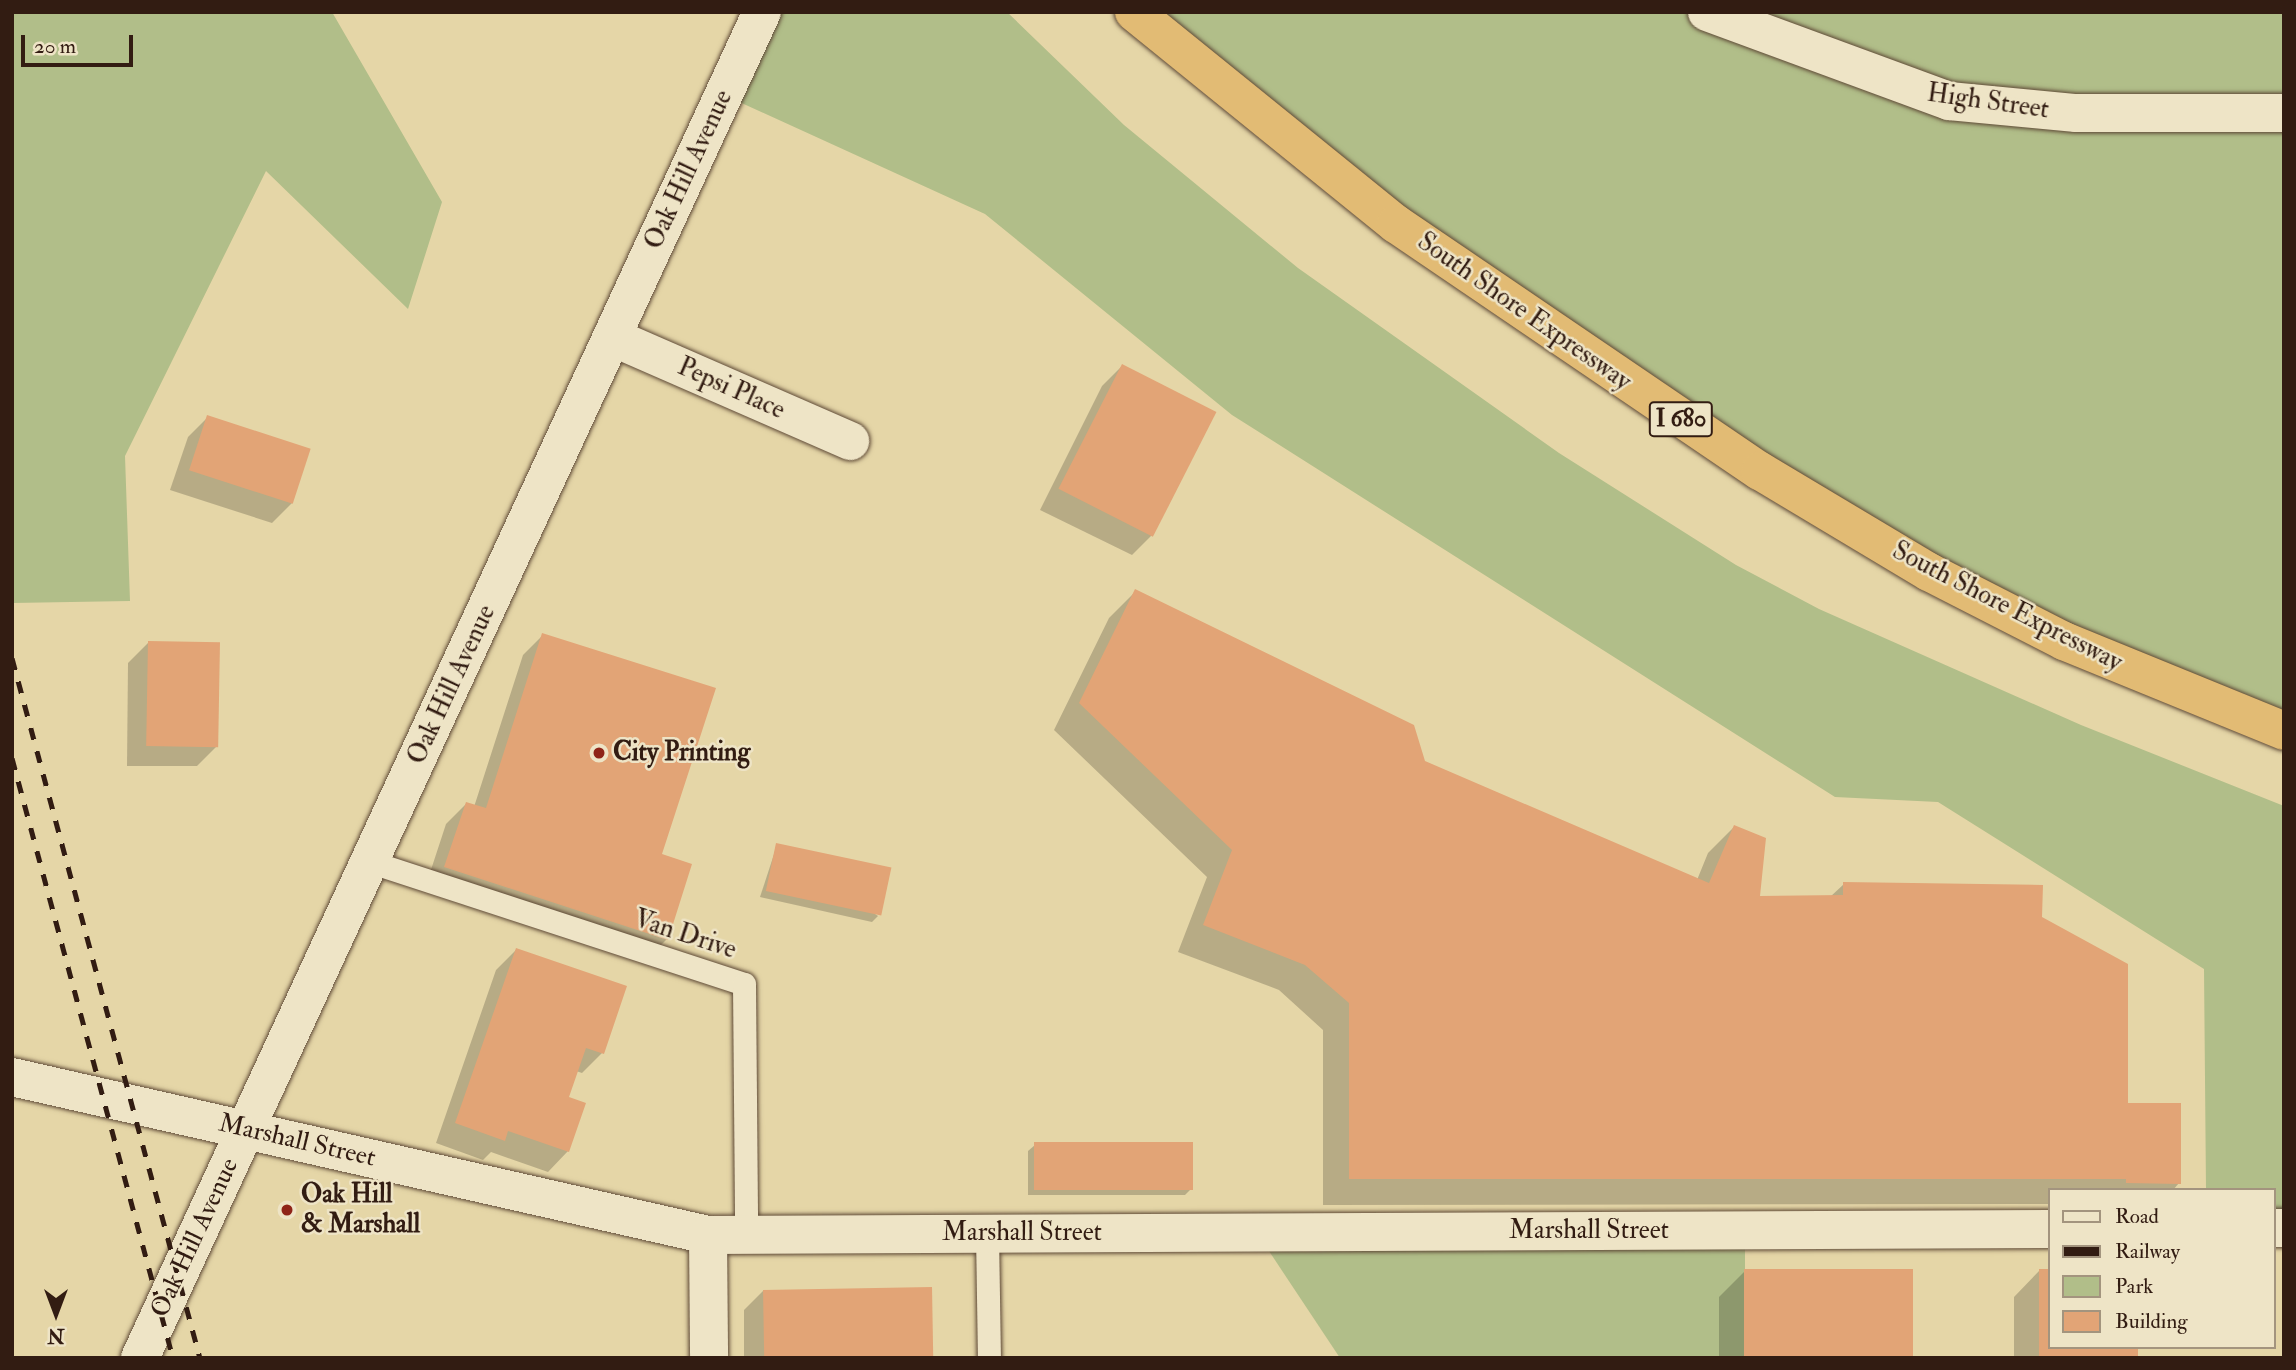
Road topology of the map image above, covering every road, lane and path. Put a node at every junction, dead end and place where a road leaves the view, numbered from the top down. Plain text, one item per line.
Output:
1 (762, 12) edge
2 (1135, 12) edge
3 (1707, 12) edge
4 (2284, 113) edge
5 (612, 337) junction
6 (850, 441) dead end
7 (2284, 731) edge
8 (371, 862) junction
9 (12, 1077) edge
10 (246, 1129) junction
11 (2048, 1229) edge
12 (987, 1233) junction
13 (708, 1234) junction
14 (746, 1234) junction
15 (140, 1358) edge
16 (709, 1358) edge
17 (989, 1358) edge

1 - 5 street, Oak Hill Avenue
2 - 7 highway, South Shore Expressway / I 680
3 - 4 street, High Street
5 - 6 street, Pepsi Place
5 - 8 street, Oak Hill Avenue
8 - 10 street, Oak Hill Avenue
8 - 14 lane, Van Drive
9 - 10 street, Marshall Street
10 - 13 street, Marshall Street
10 - 15 street, Oak Hill Avenue
11 - 12 street, Marshall Street
12 - 14 street, Marshall Street
12 - 17 lane
13 - 14 street, Marshall Street
13 - 16 street

